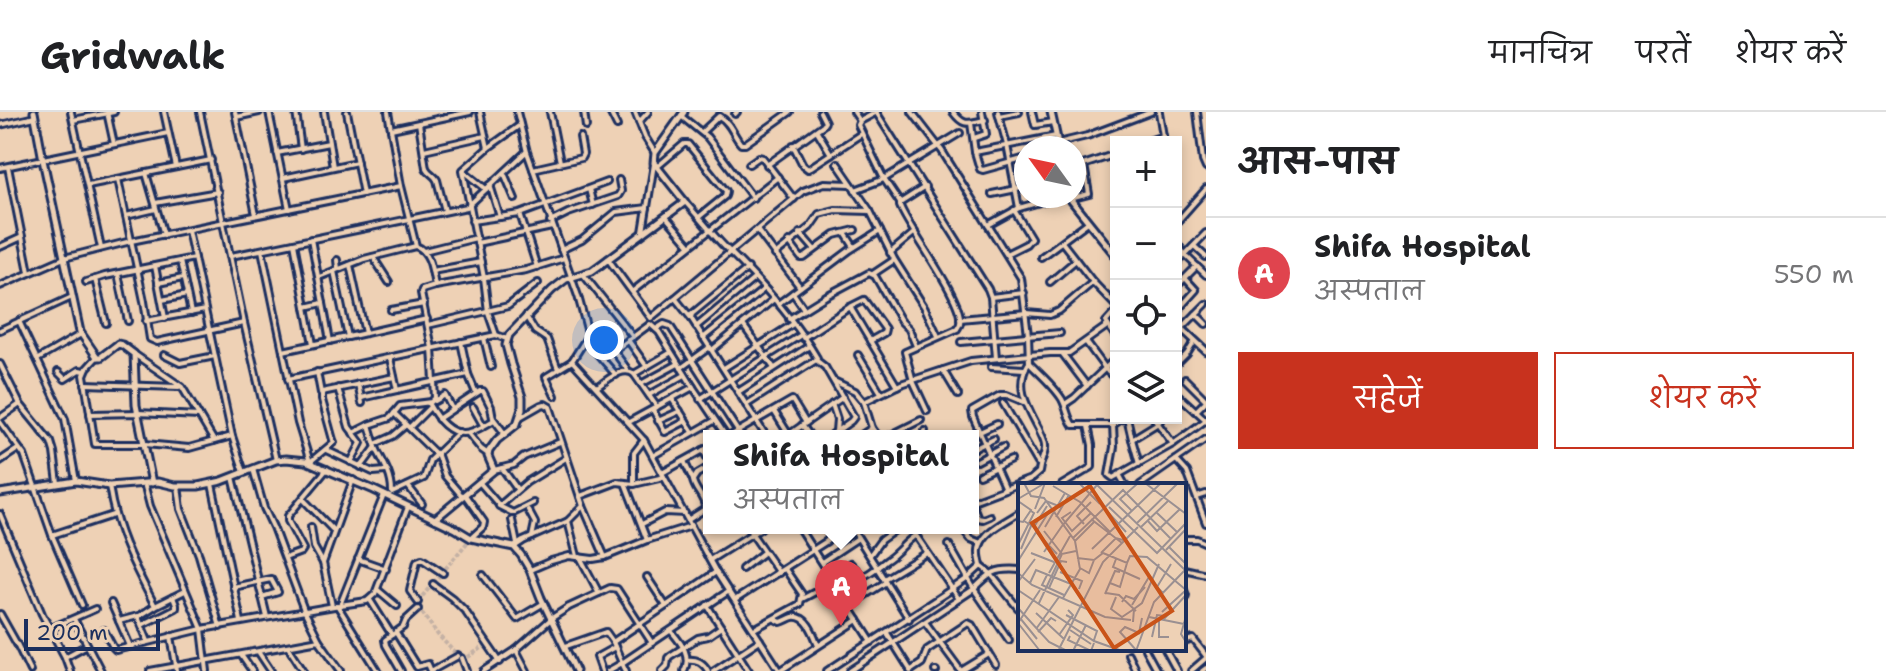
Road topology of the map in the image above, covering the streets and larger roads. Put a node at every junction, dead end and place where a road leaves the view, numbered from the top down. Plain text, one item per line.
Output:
1 (71, 112) edge
2 (114, 112) edge
3 (164, 112) edge
4 (200, 112) edge
5 (259, 112) edge
6 (269, 112) edge
7 (296, 112) edge
8 (324, 112) edge
9 (347, 112) edge
10 (388, 112) edge
11 (470, 112) edge
12 (480, 112) edge
13 (517, 112) edge
14 (550, 112) edge
15 (584, 112) edge
16 (610, 112) edge
17 (635, 112) edge
18 (648, 112) edge
19 (790, 112) edge
20 (820, 112) edge
21 (854, 112) edge
22 (876, 112) edge
23 (912, 112) edge
24 (953, 112) edge
25 (982, 112) edge
26 (1019, 112) edge
27 (1032, 112) edge
28 (1051, 112) edge
29 (1151, 112) edge
30 (1159, 112) edge
31 (1197, 112) edge
32 (107, 113) edge
33 (35, 114) edge
34 (235, 114) edge
35 (682, 114) edge
36 (998, 114) edge
37 (985, 120) junction
38 (72, 121) junction
39 (860, 121) junction
40 (639, 122) junction
41 (1053, 122) junction
42 (419, 123) junction
43 (971, 123) junction
44 (0, 125) edge
45 (520, 125) junction
46 (617, 126) dead end
47 (586, 127) dead end
48 (391, 129) junction
49 (817, 131) junction
50 (702, 132) junction
51 (168, 133) junction
52 (960, 133) dead end
53 (861, 134) junction
54 (485, 136) junction
55 (1056, 136) edge
56 (1086, 136) edge
57 (1163, 136) edge
58 (580, 137) dead end
59 (974, 138) junction
60 (329, 143) junction
61 (114, 144) junction
62 (793, 145) junction
63 (938, 145) junction
64 (1007, 145) junction
65 (1014, 145) edge
66 (488, 148) junction
67 (301, 149) junction
68 (424, 150) junction
69 (79, 151) junction
70 (527, 152) junction
71 (975, 152) junction
72 (277, 153) junction
73 (655, 153) junction
74 (831, 154) junction
75 (1110, 155) edge
76 (43, 160) junction
77 (211, 160) junction
78 (1014, 160) edge
79 (1010, 161) junction
80 (357, 162) junction
81 (560, 162) junction
82 (837, 163) dead end
83 (909, 163) junction
84 (749, 164) dead end
85 (1086, 164) edge
86 (655, 165) junction
87 (767, 165) junction
88 (8, 167) junction
89 (176, 167) junction
90 (333, 167) junction
91 (0, 168) edge
92 (1206, 168) edge
93 (533, 169) junction
94 (463, 170) junction
95 (146, 173) junction
96 (504, 173) junction
97 (778, 177) junction
98 (283, 178) junction
99 (118, 179) junction
100 (884, 179) junction
101 (619, 180) dead end
102 (1014, 180) edge
103 (1086, 180) edge
104 (607, 182) dead end
105 (851, 184) junction
106 (87, 186) junction
107 (401, 186) junction
108 (488, 187) junction
109 (925, 187) junction
110 (589, 189) junction
111 (1014, 189) edge
112 (1206, 189) edge
113 (855, 190) junction
114 (218, 192) junction
115 (363, 194) junction
116 (992, 194) dead end
117 (1086, 195) edge
118 (753, 198) junction
119 (515, 199) dead end
120 (794, 199) junction
121 (685, 202) junction
122 (900, 203) junction
123 (469, 205) junction
124 (593, 205) junction
125 (155, 206) junction
126 (545, 206) junction
127 (647, 208) junction
128 (1019, 208) edge
129 (1077, 208) edge
130 (289, 209) junction
131 (1016, 209) junction
132 (445, 211) junction
133 (870, 211) junction
134 (520, 214) junction
135 (126, 216) junction
136 (257, 216) junction
137 (1182, 216) edge
138 (500, 217) junction
139 (666, 217) junction
140 (699, 217) junction
141 (410, 218) junction
142 (472, 221) junction
143 (1088, 222) junction
144 (224, 223) junction
145 (551, 224) junction
146 (988, 225) junction
147 (188, 230) junction
148 (711, 230) junction
149 (757, 230) junction
150 (855, 230) dead end
151 (880, 231) junction
152 (643, 232) junction
153 (915, 232) junction
154 (526, 233) junction
155 (800, 233) junction
156 (845, 233) junction
157 (1206, 234) edge
158 (164, 235) junction
159 (22, 237) junction
160 (311, 239) junction
161 (476, 240) junction
162 (131, 241) junction
163 (789, 242) junction
164 (1062, 242) junction
165 (294, 243) junction
166 (690, 245) junction
167 (416, 246) junction
168 (1194, 246) junction
169 (0, 247) edge
170 (854, 247) junction
171 (101, 248) junction
172 (1110, 249) edge
173 (262, 250) junction
174 (561, 250) junction
175 (814, 250) junction
176 (1182, 250) edge
177 (424, 251) junction
178 (731, 252) junction
179 (890, 253) junction
180 (1007, 254) junction
181 (775, 255) junction
182 (1185, 255) junction
183 (231, 256) junction
184 (373, 257) junction
185 (1041, 257) dead end
186 (1206, 257) edge
187 (64, 258) junction
188 (194, 258) junction
189 (564, 258) junction
190 (1182, 258) edge
191 (608, 259) junction
192 (894, 259) junction
193 (337, 260) dead end
194 (1076, 260) junction
195 (180, 261) junction
196 (481, 262) junction
197 (350, 265) junction
198 (155, 266) junction
199 (1197, 266) junction
200 (537, 267) junction
201 (748, 268) junction
202 (137, 270) junction
203 (336, 270) junction
204 (432, 271) junction
205 (29, 272) junction
206 (118, 274) junction
207 (583, 274) junction
208 (873, 274) junction
209 (1206, 275) edge
210 (318, 277) junction
211 (571, 277) junction
212 (183, 278) junction
213 (484, 278) junction
214 (755, 278) junction
215 (1185, 278) junction
216 (95, 279) junction
217 (1182, 281) edge
218 (86, 282) dead end
219 (389, 282) dead end
220 (1050, 282) dead end
221 (1093, 282) junction
222 (158, 283) junction
223 (538, 283) dead end
224 (0, 286) edge
225 (435, 286) junction
226 (800, 287) junction
227 (765, 289) junction
228 (633, 291) junction
229 (793, 293) junction
230 (1024, 293) junction
231 (187, 295) junction
232 (72, 297) junction
233 (991, 297) junction
234 (675, 298) junction
235 (774, 299) junction
236 (162, 300) junction
237 (1110, 301) edge
238 (323, 303) junction
239 (1184, 303) joint
240 (424, 304) junction
241 (778, 304) junction
242 (1206, 304) edge
243 (1182, 305) edge
244 (306, 307) junction
245 (850, 307) junction
246 (804, 309) junction
247 (205, 310) junction
248 (391, 310) dead end
249 (488, 312) junction
250 (191, 313) junction
251 (1026, 313) junction
252 (1196, 314) junction
253 (526, 316) junction
254 (992, 316) junction
255 (1110, 316) edge
256 (165, 318) junction
257 (691, 318) junction
258 (960, 319) junction
259 (19, 321) junction
260 (128, 321) dead end
261 (146, 321) junction
262 (650, 321) junction
263 (791, 321) junction
264 (427, 322) junction
265 (106, 323) dead end
266 (244, 323) junction
267 (1206, 324) edge
268 (743, 325) junction
269 (1107, 326) junction
270 (696, 327) junction
271 (1182, 328) joint
272 (656, 329) junction
273 (0, 330) edge
274 (210, 330) junction
275 (1110, 330) edge
276 (365, 333) junction
277 (1060, 333) dead end
278 (81, 334) junction
279 (496, 335) junction
280 (603, 335) dead end
281 (1028, 335) junction
282 (802, 336) junction
283 (938, 336) junction
284 (348, 337) junction
285 (483, 337) junction
286 (631, 338) junction
287 (703, 338) junction
288 (993, 338) junction
289 (507, 339) junction
290 (330, 341) junction
291 (870, 341) junction
292 (1195, 341) junction
293 (461, 342) junction
294 (961, 342) dead end
295 (1086, 342) junction
296 (313, 344) junction
297 (809, 346) junction
298 (916, 346) junction
299 (758, 347) junction
300 (432, 348) junction
301 (711, 348) junction
302 (1206, 350) edge
303 (283, 351) junction
304 (671, 352) junction
305 (1062, 353) junction
306 (134, 354) junction
307 (164, 355) dead end
308 (858, 355) dead end
309 (1029, 355) junction
310 (215, 356) junction
311 (97, 357) junction
312 (390, 357) junction
313 (766, 358) junction
314 (996, 358) junction
315 (37, 359) junction
316 (1182, 359) edge
317 (693, 360) junction
318 (816, 360) junction
319 (572, 361) junction
320 (1029, 363) junction
321 (0, 364) edge
322 (1110, 364) edge
323 (680, 366) junction
324 (491, 367) dead end
325 (647, 367) junction
326 (991, 367) dead end
327 (723, 368) junction
328 (774, 368) junction
329 (558, 369) junction
330 (627, 369) junction
331 (1105, 369) junction
332 (943, 370) junction
333 (1025, 370) junction
334 (85, 371) junction
335 (58, 372) dead end
336 (317, 372) junction
337 (468, 374) junction
338 (634, 374) junction
339 (1110, 374) edge
340 (616, 375) junction
341 (685, 375) junction
342 (6, 376) junction
343 (394, 377) junction
344 (288, 379) junction
345 (1185, 379) dead end
346 (0, 380) edge
347 (833, 380) junction
348 (435, 381) junction
349 (731, 381) junction
350 (913, 381) junction
351 (85, 384) junction
352 (136, 384) junction
353 (358, 384) junction
354 (641, 384) junction
355 (897, 386) junction
356 (1087, 386) junction
357 (182, 387) junction
358 (597, 387) junction
359 (693, 387) junction
360 (338, 388) junction
361 (397, 390) junction
362 (712, 392) junction
363 (738, 392) junction
364 (476, 393) junction
365 (881, 393) junction
366 (321, 395) junction
367 (649, 395) junction
368 (958, 395) dead end
369 (555, 396) dead end
370 (843, 397) junction
371 (672, 399) junction
372 (700, 399) junction
373 (1182, 399) edge
374 (1206, 401) edge
375 (864, 402) junction
376 (1024, 402) junction
377 (1003, 403) dead end
378 (20, 404) junction
379 (430, 404) junction
380 (832, 404) junction
381 (1065, 404) junction
382 (746, 405) junction
383 (473, 407) dead end
384 (654, 408) junction
385 (453, 410) junction
386 (680, 411) junction
387 (774, 411) junction
388 (927, 411) dead end
389 (1196, 411) junction
390 (138, 413) junction
391 (394, 413) junction
392 (90, 414) junction
393 (199, 416) junction
394 (520, 417) junction
395 (438, 419) junction
396 (0, 420) edge
397 (494, 420) junction
398 (921, 420) dead end
399 (1206, 420) edge
400 (658, 421) junction
401 (686, 421) junction
402 (714, 421) junction
403 (757, 421) junction
404 (629, 422) junction
405 (804, 424) junction
406 (997, 424) dead end
407 (1127, 424) edge
408 (1154, 424) edge
409 (1162, 424) edge
410 (369, 425) junction
411 (483, 425) junction
412 (1113, 425) joint
413 (408, 426) junction
414 (1088, 426) junction
415 (872, 428) joint
416 (722, 430) edge
417 (736, 430) edge
418 (745, 430) edge
419 (762, 430) edge
420 (785, 430) edge
421 (795, 430) edge
422 (807, 430) edge
423 (836, 430) edge
424 (838, 430) edge
425 (869, 430) edge
426 (901, 430) edge
427 (459, 432) junction
428 (693, 432) junction
429 (980, 432) junction
430 (353, 433) junction
431 (468, 433) junction
432 (505, 434) junction
433 (232, 436) junction
434 (994, 439) dead end
435 (1132, 439) junction
436 (1206, 439) edge
437 (644, 440) junction
438 (214, 441) junction
439 (560, 442) junction
440 (985, 443) junction
441 (145, 444) junction
442 (1173, 444) junction
443 (376, 445) junction
444 (979, 446) edge
445 (1003, 447) dead end
446 (19, 449) junction
447 (326, 450) dead end
448 (703, 450) edge
449 (436, 454) junction
450 (488, 454) junction
451 (990, 454) junction
452 (654, 455) junction
453 (566, 458) junction
454 (276, 460) junction
455 (979, 460) edge
456 (1011, 460) dead end
457 (1176, 460) junction
458 (0, 461) edge
459 (684, 461) junction
460 (310, 462) junction
461 (351, 462) junction
462 (1039, 463) junction
463 (1139, 464) junction
464 (361, 467) junction
465 (996, 467) junction
466 (502, 468) junction
467 (703, 468) edge
468 (253, 469) junction
469 (327, 469) junction
470 (494, 470) junction
471 (387, 471) junction
472 (244, 472) junction
473 (663, 475) junction
474 (979, 475) dead end
475 (1120, 476) junction
476 (233, 477) junction
477 (353, 480) junction
478 (693, 480) junction
479 (76, 481) junction
480 (58, 483) junction
481 (144, 483) junction
482 (152, 483) junction
483 (480, 483) junction
484 (625, 483) junction
485 (1019, 483) edge
486 (1065, 483) edge
487 (1124, 483) edge
488 (1143, 483) edge
489 (212, 484) junction
490 (634, 484) junction
491 (1018, 484) edge
492 (35, 486) junction
493 (109, 486) junction
494 (178, 486) junction
495 (408, 486) junction
496 (517, 489) junction
497 (1005, 489) junction
498 (0, 493) edge
499 (1206, 494) edge
500 (388, 496) junction
501 (464, 496) junction
502 (580, 496) junction
503 (1197, 497) junction
504 (303, 499) junction
505 (703, 501) edge
506 (979, 501) edge
507 (533, 503) dead end
508 (422, 504) dead end
509 (499, 506) junction
510 (583, 506) junction
511 (408, 507) junction
512 (528, 510) dead end
513 (703, 511) edge
514 (506, 513) dead end
515 (685, 513) junction
516 (1018, 513) edge
517 (0, 514) edge
518 (113, 515) junction
519 (990, 516) dead end
520 (979, 518) edge
521 (435, 519) junction
522 (512, 520) dead end
523 (688, 520) junction
524 (568, 521) junction
525 (1206, 523) edge
526 (641, 524) junction
527 (691, 526) junction
528 (311, 527) dead end
529 (334, 531) junction
530 (748, 534) edge
531 (756, 534) edge
532 (805, 534) edge
533 (831, 534) edge
534 (856, 534) edge
535 (890, 534) edge
536 (967, 534) edge
537 (52, 535) junction
538 (916, 535) joint
539 (532, 537) junction
540 (471, 538) junction
541 (858, 538) junction
542 (1186, 539) edge
543 (647, 540) junction
544 (981, 543) junction
545 (1206, 543) edge
546 (949, 545) dead end
547 (516, 546) junction
548 (814, 550) junction
549 (764, 552) junction
550 (927, 553) junction
551 (870, 555) junction
552 (578, 556) junction
553 (605, 557) junction
554 (285, 558) junction
555 (358, 559) junction
556 (710, 560) junction
557 (822, 562) junction
558 (323, 563) junction
559 (981, 566) junction
560 (877, 568) junction
561 (386, 569) junction
562 (742, 569) dead end
563 (785, 569) junction
564 (1186, 569) edge
565 (530, 570) junction
566 (1018, 570) edge
567 (716, 572) junction
568 (443, 573) dead end
569 (779, 573) junction
570 (990, 573) junction
571 (1206, 574) edge
572 (483, 575) dead end
573 (830, 575) junction
574 (647, 577) dead end
575 (863, 577) junction
576 (968, 578) junction
577 (885, 581) junction
578 (259, 582) junction
579 (433, 584) dead end
580 (835, 585) junction
581 (233, 587) junction
582 (952, 589) junction
583 (974, 589) junction
584 (378, 590) junction
585 (186, 591) junction
586 (729, 591) junction
587 (599, 593) junction
588 (173, 597) junction
589 (262, 597) junction
590 (370, 599) junction
591 (802, 599) junction
592 (959, 599) junction
593 (735, 600) junction
594 (418, 602) dead end
595 (111, 603) dead end
596 (544, 603) junction
597 (82, 605) dead end
598 (337, 605) junction
599 (707, 605) junction
600 (155, 606) junction
601 (397, 606) dead end
602 (666, 606) junction
603 (848, 606) junction
604 (1018, 608) dead end
605 (95, 609) dead end
606 (418, 609) dead end
607 (304, 610) junction
608 (0, 614) edge
609 (138, 616) junction
610 (267, 617) junction
611 (552, 618) junction
612 (774, 618) junction
613 (74, 619) junction
614 (909, 619) junction
615 (858, 620) junction
616 (119, 621) junction
617 (241, 621) junction
618 (925, 622) junction
619 (640, 623) junction
620 (142, 625) junction
621 (220, 627) junction
622 (721, 627) junction
623 (49, 629) junction
624 (202, 629) junction
625 (104, 630) dead end
626 (671, 630) junction
627 (753, 630) junction
628 (887, 633) junction
629 (394, 634) junction
630 (171, 636) junction
631 (319, 640) junction
632 (760, 640) junction
633 (1009, 640) dead end
634 (148, 641) junction
635 (1186, 641) edge
636 (872, 642) junction
637 (892, 642) junction
638 (652, 643) junction
639 (939, 643) junction
640 (87, 645) junction
641 (614, 645) junction
642 (818, 645) junction
643 (130, 646) junction
644 (288, 646) junction
645 (566, 646) junction
646 (683, 647) junction
647 (516, 650) junction
648 (1146, 651) edge
649 (1167, 651) edge
650 (258, 652) junction
651 (738, 654) junction
652 (989, 654) junction
653 (1128, 654) dead end
654 (241, 655) junction
655 (65, 657) junction
656 (1206, 657) edge
657 (687, 660) junction
658 (205, 662) junction
659 (500, 662) junction
660 (622, 663) junction
661 (858, 665) junction
662 (996, 665) dead end
663 (177, 669) edge
664 (747, 669) edge
665 (30, 671) edge
666 (70, 671) edge
667 (101, 671) edge
668 (150, 671) edge
669 (207, 671) edge
670 (252, 671) edge
671 (271, 671) edge
672 (304, 671) edge
673 (341, 671) edge
674 (378, 671) edge
675 (401, 671) edge
676 (467, 671) edge
677 (484, 671) edge
678 (527, 671) edge
679 (576, 671) edge
680 (605, 671) edge
681 (626, 671) edge
682 (662, 671) edge
683 (684, 671) edge
684 (711, 671) edge
685 (739, 671) edge
686 (827, 671) edge
687 (850, 671) edge
688 (862, 671) edge
689 (911, 671) edge
690 (961, 671) edge
691 (1136, 671) edge
692 (1157, 671) edge
693 (1177, 671) edge
694 (1191, 671) edge

1 - 38 street
2 - 32 street
3 - 51 street
4 - 77 street
5 - 34 street
6 - 72 street
7 - 67 street
8 - 60 street
9 - 80 street
10 - 48 street
11 - 42 street
12 - 54 street
13 - 45 street
14 - 81 street
15 - 47 street
16 - 46 street
17 - 40 street
18 - 40 street
19 - 50 street
20 - 49 street
21 - 39 street
22 - 39 street
22 - 83 street
23 - 63 street
24 - 43 street
25 - 37 street
26 - 36 street
27 - 41 street
28 - 41 street
29 - 56 street
30 - 57 street
31 - 92 street
32 - 38 street
32 - 61 street
33 - 44 street
33 - 76 street
34 - 136 street
35 - 50 street
35 - 73 street
36 - 64 street
37 - 43 street
37 - 59 street
38 - 69 street
39 - 53 street
40 - 73 street
41 - 55 street
42 - 48 street
42 - 68 street
43 - 59 street
45 - 66 street
45 - 70 street
48 - 107 street
49 - 62 street
49 - 74 street
50 - 118 street
51 - 61 street
51 - 89 street
52 - 63 street
53 - 74 street
53 - 100 street
54 - 66 street
54 - 68 street
58 - 81 street
59 - 71 street
60 - 67 street
60 - 90 street
61 - 69 street
62 - 74 street
62 - 87 street
63 - 83 street
63 - 146 street
64 - 65 street
64 - 71 street
64 - 79 street
66 - 94 street
67 - 72 street
68 - 132 street
69 - 76 street
69 - 106 street
70 - 93 street
70 - 96 street
71 - 79 street
72 - 98 street
73 - 86 street
75 - 85 street
76 - 88 street
76 - 187 street
77 - 89 street
77 - 114 street
78 - 79 street
79 - 102 street
80 - 90 street
80 - 115 street
81 - 93 street
82 - 105 street
83 - 100 street
83 - 109 street
84 - 87 street
86 - 121 street
86 - 127 street
86 - 140 street
87 - 97 street
88 - 91 street
88 - 159 street
89 - 95 street
90 - 98 street
93 - 126 street
94 - 108 street
94 - 123 street
95 - 99 street
95 - 125 street
96 - 108 street
96 - 119 street
97 - 118 street
97 - 120 street
98 - 130 street
99 - 106 street
99 - 135 street
100 - 113 street
100 - 122 street
101 - 124 street
103 - 117 street
104 - 110 street
105 - 113 street
105 - 120 street
106 - 171 street
107 - 115 street
107 - 141 street
108 - 123 street
108 - 138 street
109 - 122 street
109 - 233 street
110 - 124 street
110 - 126 street
111 - 116 street
112 - 137 street
113 - 133 street
114 - 125 street
114 - 144 street
115 - 130 street
118 - 148 street
120 - 149 street
121 - 139 street
121 - 140 street
122 - 153 street
123 - 132 street
123 - 142 street
124 - 145 street
125 - 135 street
125 - 158 street
126 - 134 street
126 - 145 street
127 - 152 street
127 - 174 street
128 - 131 street
129 - 143 street
130 - 136 street
131 - 146 street
131 - 180 street
132 - 141 street
133 - 151 street
133 - 155 street
134 - 138 street
134 - 154 street
135 - 162 street
136 - 144 street
138 - 142 street
139 - 152 street
139 - 166 street
140 - 148 street
141 - 160 street
141 - 167 street
142 - 161 street
143 - 164 street
143 - 172 street
144 - 147 street
144 - 183 street
145 - 154 street
145 - 174 street
146 - 180 street
147 - 158 street
147 - 188 street
148 - 166 street
148 - 178 street
149 - 178 street
149 - 181 street
150 - 156 street
151 - 170 street
151 - 179 street
152 - 191 street
153 - 179 street
153 - 258 street
154 - 161 street
154 - 200 street
155 - 163 street
155 - 175 street
156 - 170 street
156 - 175 street
157 - 168 street
158 - 162 street
159 - 169 street
159 - 205 street
160 - 165 street
160 - 210 street
161 - 177 street
161 - 196 street
162 - 171 street
162 - 202 street
163 - 175 street
163 - 181 street
164 - 185 street
164 - 194 street
165 - 173 street
165 - 244 street
166 - 228 street
167 - 177 street
167 - 184 street
168 - 182 street
168 - 186 street
170 - 226 street
171 - 187 street
173 - 183 street
173 - 303 street
174 - 189 street
176 - 182 street
177 - 204 street
178 - 201 street
178 - 234 street
179 - 192 street
180 - 230 street
181 - 226 street
182 - 190 street
182 - 199 street
183 - 266 street
184 - 197 street
184 - 219 street
187 - 205 street
187 - 232 street
188 - 195 street
188 - 247 street
189 - 200 street
189 - 211 street
191 - 207 street
191 - 228 street
192 - 208 street
192 - 283 street
193 - 203 street
194 - 220 street
194 - 221 street
195 - 198 street
195 - 212 street
196 - 204 street
196 - 213 street
197 - 203 street
197 - 276 street
198 - 202 street
198 - 222 street
199 - 209 street
199 - 215 street
200 - 213 street
201 - 214 street
201 - 257 street
202 - 206 street
202 - 261 street
203 - 210 street
203 - 284 street
204 - 225 street
205 - 224 street
206 - 216 street
206 - 260 street
207 - 211 street
207 - 286 street
208 - 246 street
208 - 298 street
210 - 238 street
211 - 253 street
211 - 319 street
212 - 222 street
212 - 231 street
213 - 225 street
213 - 249 street
214 - 227 street
214 - 270 street
215 - 217 street
215 - 239 street
216 - 218 street
216 - 265 street
221 - 237 street
221 - 251 street
222 - 236 street
223 - 249 street
225 - 240 street
226 - 229 street
227 - 235 street
227 - 287 street
228 - 262 street
229 - 241 street
229 - 246 street
230 - 233 street
230 - 251 street
231 - 236 street
231 - 250 street
232 - 259 street
232 - 278 street
233 - 254 street
234 - 257 street
234 - 262 street
235 - 241 street
235 - 268 street
236 - 256 street
238 - 244 street
238 - 290 street
239 - 243 street
240 - 248 street
240 - 264 street
241 - 263 street
242 - 252 street
244 - 296 street
245 - 282 street
245 - 291 street
245 - 291 street
246 - 263 street
247 - 250 street
247 - 274 street
249 - 264 street
249 - 279 street
250 - 256 street
251 - 254 street
251 - 281 street
252 - 267 street
252 - 271 street
253 - 289 street
253 - 329 street
254 - 258 street
254 - 288 street
255 - 269 street
256 - 261 street
257 - 270 street
258 - 283 street
259 - 273 street
259 - 315 street
261 - 274 street
262 - 272 street
262 - 286 street
263 - 282 street
263 - 299 street
264 - 276 street
264 - 300 street
266 - 274 street
266 - 454 street
268 - 299 street
268 - 301 street
269 - 275 street
269 - 295 street
270 - 287 street
271 - 292 street
272 - 304 street
272 - 317 street
274 - 310 street
276 - 284 street
277 - 281 street
278 - 311 street
278 - 315 street
279 - 285 street
279 - 289 street
280 - 340 street
281 - 288 street
281 - 309 street
282 - 297 street
282 - 313 street
283 - 298 street
284 - 290 street
285 - 293 street
285 - 324 street
286 - 325 street
286 - 330 street
287 - 301 street
288 - 294 street
288 - 314 street
289 - 394 street
290 - 296 street
291 - 355 street
292 - 302 street
292 - 316 street
293 - 300 street
293 - 337 street
295 - 305 street
295 - 331 street
296 - 303 street
297 - 318 street
297 - 328 street
298 - 350 street
299 - 313 street
299 - 327 street
300 - 312 street
300 - 348 street
301 - 317 street
301 - 327 street
303 - 344 street
304 - 323 street
304 - 325 street
305 - 309 street
305 - 356 street
306 - 311 street
306 - 352 street
306 - 357 street
307 - 310 street
308 - 365 street
309 - 314 street
309 - 320 street
310 - 433 street
311 - 334 street
312 - 336 street
312 - 343 street
313 - 328 street
313 - 349 street
314 - 332 street
315 - 479 street
317 - 323 street
317 - 362 street
318 - 347 street
318 - 382 street
319 - 329 street
319 - 358 street
320 - 333 street
320 - 381 street
321 - 342 street
322 - 331 street
323 - 341 street
323 - 354 street
325 - 338 street
326 - 333 street
327 - 349 street
328 - 363 street
329 - 369 street
330 - 338 street
330 - 340 street
331 - 339 street
331 - 356 street
332 - 350 street
332 - 368 street
333 - 376 street
334 - 335 street
334 - 351 street
336 - 344 street
336 - 366 street
337 - 348 street
337 - 364 street
338 - 354 street
340 - 358 street
341 - 359 street
341 - 367 street
342 - 346 street
342 - 378 street
343 - 353 street
343 - 361 street
344 - 460 street
345 - 374 street
347 - 370 street
347 - 375 street
348 - 361 street
348 - 379 street
349 - 362 street
349 - 363 street
350 - 355 street
350 - 388 street
351 - 352 street
351 - 392 street
352 - 357 street
352 - 390 street
353 - 360 street
353 - 361 street
354 - 367 street
355 - 365 street
356 - 381 street
357 - 393 street
358 - 404 street
359 - 371 street
359 - 372 street
360 - 366 street
360 - 430 street
362 - 372 street
362 - 417 street
363 - 382 street
364 - 385 street
364 - 397 street
365 - 375 street
366 - 460 street
367 - 384 street
370 - 380 street
370 - 424 street
371 - 384 street
371 - 386 street
372 - 402 street
373 - 389 street
374 - 389 street
375 - 415 street
376 - 429 street
376 - 462 street
377 - 462 street
378 - 396 street
378 - 480 street
379 - 385 street
379 - 391 street
379 - 395 street
379 - 413 street
380 - 405 street
380 - 423 street
381 - 414 street
382 - 403 street
383 - 411 street
384 - 400 street
384 - 404 street
385 - 395 street
386 - 400 street
386 - 401 street
387 - 403 street
387 - 405 street
387 - 420 street
389 - 399 street
390 - 392 street
390 - 393 street
390 - 441 street
391 - 410 street
391 - 413 street
392 - 441 street
393 - 438 street
394 - 432 street
394 - 439 street
395 - 427 street
396 - 446 street
397 - 411 street
397 - 432 street
398 - 426 street
399 - 442 street
400 - 401 street
401 - 428 street
402 - 416 street
402 - 428 street
403 - 418 street
403 - 419 street
404 - 437 street
405 - 421 street
405 - 422 street
406 - 429 street
407 - 435 street
408 - 435 street
409 - 442 street
410 - 430 street
410 - 443 street
411 - 431 street
412 - 414 street
412 - 475 street
413 - 443 street
413 - 449 street
414 - 486 street
415 - 425 street
427 - 431 street
427 - 449 street
428 - 452 street
429 - 440 street
430 - 461 street
431 - 450 street
432 - 450 street
433 - 438 street
433 - 472 street
434 - 440 street
435 - 463 street
436 - 457 street
437 - 452 street
437 - 490 street
438 - 441 street
439 - 453 street
439 - 466 street
440 - 444 street
440 - 451 street
441 - 482 street
442 - 463 street
443 - 464 street
443 - 471 street
445 - 451 street
446 - 458 street
446 - 492 street
447 - 461 street
448 - 459 street
449 - 495 street
449 - 501 street
450 - 470 street
451 - 455 street
451 - 465 street
452 - 473 street
453 - 496 street
453 - 502 street
454 - 460 street
454 - 468 street
456 - 465 street
457 - 488 street
457 - 503 street
459 - 473 street
459 - 478 street
460 - 469 street
461 - 464 street
462 - 485 street
463 - 475 street
464 - 471 street
465 - 474 street
465 - 497 street
466 - 470 street
466 - 496 street
467 - 478 street
468 - 472 street
468 - 554 street
469 - 477 street
469 - 504 street
470 - 483 street
471 - 500 street
472 - 476 street
473 - 490 street
473 - 515 street
475 - 487 street
476 - 489 street
476 - 578 street
477 - 500 street
477 - 529 street
478 - 505 street
479 - 480 street
479 - 493 street
480 - 492 street
481 - 482 street
481 - 493 street
481 - 585 street
482 - 494 street
483 - 501 street
483 - 509 street
484 - 490 street
484 - 502 street
484 - 526 street
489 - 494 street
489 - 581 street
491 - 497 street
492 - 498 street
492 - 537 street
493 - 518 street
494 - 621 street
495 - 500 street
495 - 508 street
496 - 509 street
497 - 506 street
499 - 503 street
500 - 511 street
500 - 555 street
501 - 521 street
501 - 540 street
502 - 510 street
503 - 525 street
504 - 529 street
504 - 554 street
507 - 509 street
509 - 514 street
510 - 524 street
510 - 553 street
511 - 521 street
511 - 561 street
512 - 539 street
513 - 523 street
515 - 523 street
515 - 526 street
516 - 544 street
517 - 623 street
518 - 537 street
518 - 600 street
519 - 520 street
521 - 540 street
522 - 547 street
523 - 527 street
524 - 539 street
524 - 552 street
526 - 543 street
527 - 543 street
527 - 556 street
528 - 558 street
529 - 558 street
530 - 556 street
531 - 549 street
532 - 548 street
533 - 548 street
534 - 541 street
535 - 551 street
536 - 544 street
537 - 597 street
538 - 550 street
538 - 560 street
539 - 547 street
540 - 547 street
541 - 551 street
541 - 557 street
542 - 545 street
543 - 553 street
544 - 559 street
546 - 576 street
547 - 565 street
548 - 557 street
548 - 563 street
549 - 562 street
549 - 569 street
550 - 577 street
550 - 582 street
551 - 560 street
552 - 553 street
552 - 565 street
552 - 587 street
554 - 607 street
555 - 561 street
555 - 598 street
556 - 567 street
557 - 573 street
558 - 598 street
559 - 570 street
559 - 576 street
560 - 575 street
560 - 577 street
561 - 584 street
563 - 569 street
563 - 591 street
564 - 571 street
565 - 596 street
566 - 570 street
567 - 586 street
567 - 602 street
568 - 594 street
569 - 593 street
570 - 583 street
570 - 604 street
572 - 596 street
573 - 575 street
573 - 580 street
574 - 602 street
575 - 580 street
576 - 582 street
576 - 583 street
577 - 603 street
577 - 614 street
578 - 581 street
578 - 589 street
578 - 589 street
579 - 659 street
580 - 591 street
580 - 603 street
581 - 617 street
582 - 592 street
582 - 614 street
583 - 592 street
583 - 633 street
584 - 590 street
584 - 601 street
585 - 588 street
585 - 624 street
586 - 593 street
586 - 599 street
587 - 611 street
587 - 619 street
588 - 600 street
588 - 620 street
589 - 610 street
590 - 598 street
590 - 629 street
591 - 612 street
592 - 618 street
593 - 627 street
595 - 616 street
596 - 611 street
598 - 607 street
598 - 674 street
599 - 622 street
599 - 626 street
600 - 609 street
602 - 619 street
603 - 615 street
605 - 613 street
606 - 629 street
607 - 610 street
607 - 631 street
608 - 665 street
609 - 616 street
609 - 620 street
610 - 617 street
611 - 645 street
611 - 647 street
612 - 627 street
612 - 642 street
613 - 623 street
613 - 640 street
614 - 628 street
615 - 636 street
615 - 642 street
616 - 643 street
617 - 621 street
618 - 637 street
618 - 639 street
619 - 638 street
619 - 641 street
620 - 634 street
621 - 624 street
622 - 646 street
622 - 651 street
623 - 655 street
624 - 630 street
624 - 658 street
625 - 643 street
626 - 638 street
626 - 646 street
627 - 632 street
628 - 636 street
628 - 637 street
629 - 675 street
629 - 676 street
630 - 634 street
630 - 663 street
631 - 644 street
631 - 673 street
632 - 642 street
632 - 651 street
634 - 643 street
635 - 656 street
636 - 686 street
637 - 661 street
637 - 689 street
638 - 660 street
639 - 652 street
639 - 689 street
639 - 690 street
640 - 655 street
640 - 667 street
641 - 645 street
641 - 660 street
641 - 680 street
644 - 650 street
644 - 672 street
645 - 679 street
646 - 657 street
646 - 682 street
647 - 659 street
647 - 678 street
648 - 692 street
649 - 693 street
650 - 654 street
650 - 671 street
651 - 664 street
651 - 684 street
652 - 662 street
652 - 690 street
653 - 691 street
654 - 658 street
654 - 670 street
655 - 666 street
656 - 694 street
657 - 683 street
657 - 684 street
658 - 663 street
658 - 669 street
659 - 677 street
660 - 680 street
660 - 681 street
661 - 687 street
661 - 688 street
663 - 668 street
664 - 685 street

